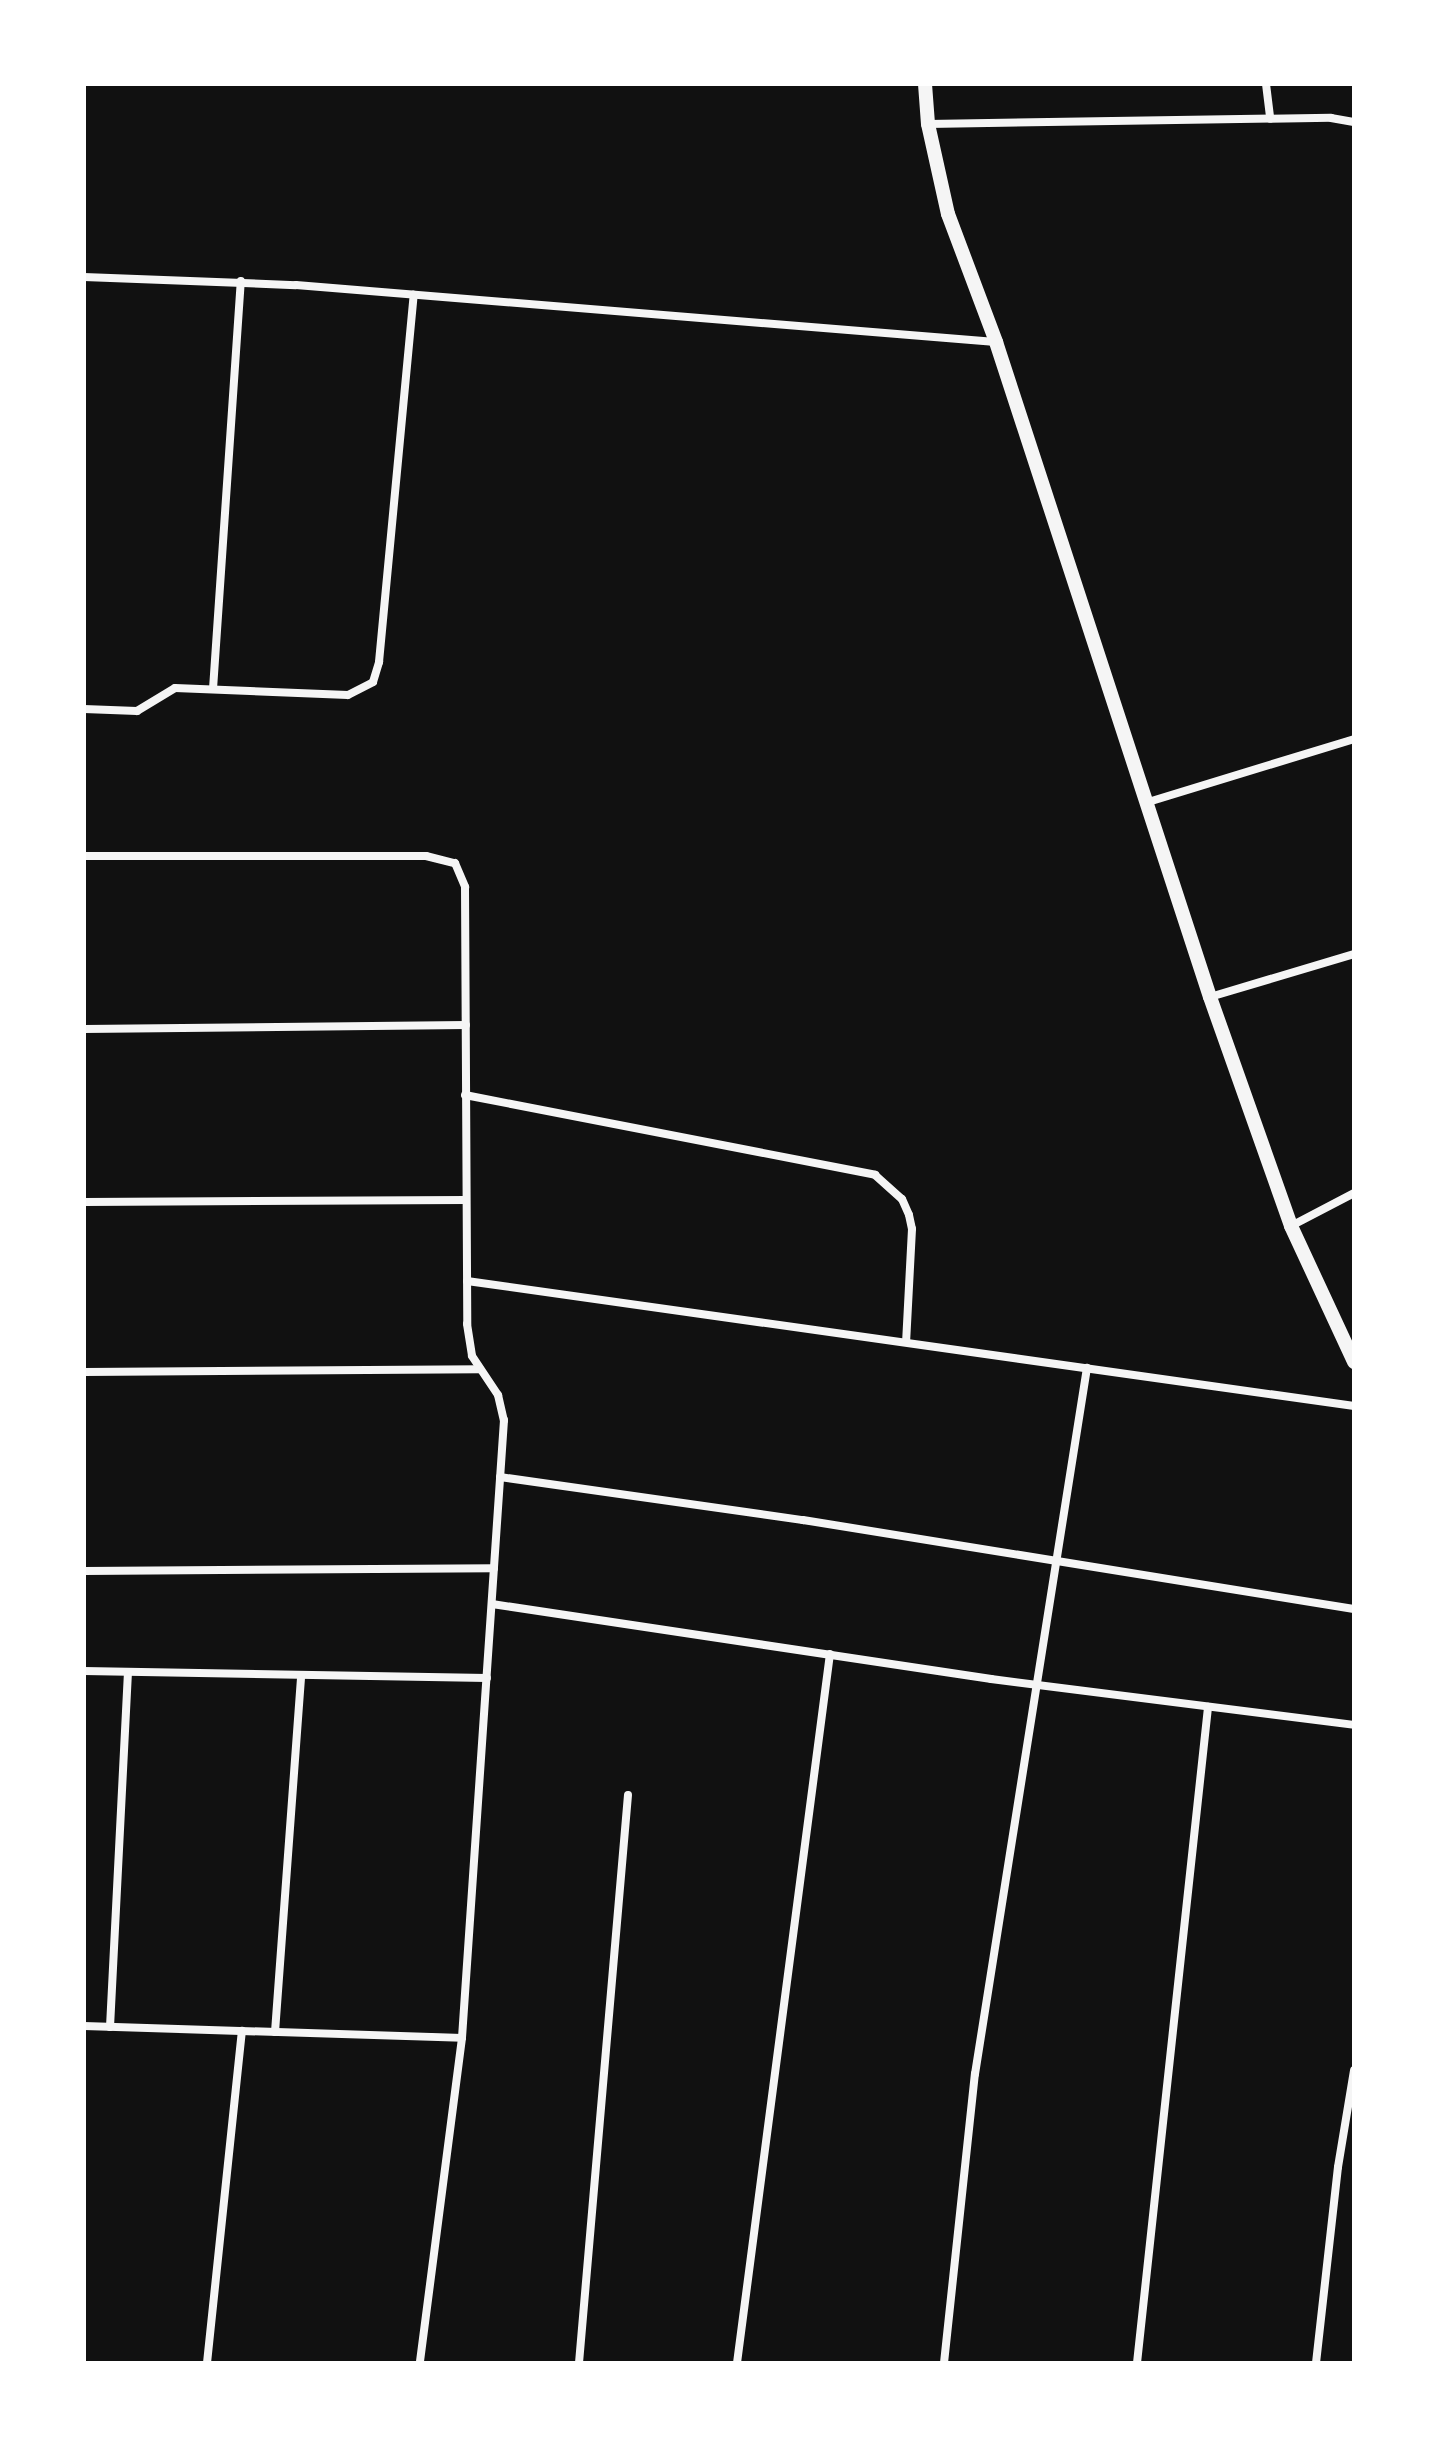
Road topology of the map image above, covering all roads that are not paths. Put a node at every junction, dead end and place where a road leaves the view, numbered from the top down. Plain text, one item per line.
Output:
1 (925, 84) edge
2 (1266, 84) edge
3 (1270, 119) junction
4 (1354, 122) edge
5 (928, 124) junction
6 (84, 277) edge
7 (241, 281) junction
8 (414, 295) junction
9 (996, 342) junction
10 (213, 689) junction
11 (84, 709) edge
12 (1354, 739) edge
13 (1145, 803) junction
14 (84, 856) edge
15 (1354, 954) edge
16 (1210, 997) junction
17 (466, 1025) junction
18 (84, 1029) edge
19 (465, 1095) junction
20 (1354, 1193) edge
21 (466, 1200) junction
22 (84, 1202) edge
23 (1291, 1226) junction
24 (467, 1281) junction
25 (906, 1342) junction
26 (1354, 1362) edge
27 (1087, 1368) junction
28 (480, 1369) junction
29 (84, 1372) edge
30 (1354, 1406) edge
31 (500, 1477) junction
32 (1055, 1560) junction
33 (494, 1568) junction
34 (84, 1571) edge
35 (492, 1604) junction
36 (1354, 1609) edge
37 (830, 1654) junction
38 (84, 1671) edge
39 (128, 1672) junction
40 (301, 1675) junction
41 (487, 1678) junction
42 (1037, 1685) junction
43 (1208, 1707) junction
44 (1354, 1725) edge
45 (628, 1795) dead end
46 (84, 2026) edge
47 (110, 2027) junction
48 (242, 2031) junction
49 (275, 2032) junction
50 (462, 2038) junction
51 (1354, 2070) edge
52 (207, 2363) edge
53 (420, 2363) edge
54 (579, 2363) edge
55 (737, 2363) edge
56 (944, 2363) edge
57 (1137, 2363) edge
58 (1316, 2363) edge

1 - 5 street
2 - 3 street
3 - 4 street
3 - 5 street
5 - 9 street
6 - 7 street
7 - 8 street
7 - 10 street
8 - 9 street
8 - 10 street
9 - 13 street
10 - 11 street
12 - 13 street
13 - 16 street
14 - 17 street
15 - 16 street
16 - 23 street
17 - 18 street
17 - 19 street
19 - 21 street
19 - 25 street
20 - 23 street
21 - 22 street
21 - 24 street
23 - 26 street
24 - 25 street
24 - 28 street
25 - 27 street
27 - 30 street
27 - 32 street
28 - 29 street
28 - 31 street
31 - 32 street
31 - 33 street
32 - 36 street
32 - 42 street
33 - 34 street
33 - 35 street
35 - 37 street
35 - 41 street
37 - 42 street
37 - 55 street
38 - 39 street
39 - 40 street
39 - 47 street
40 - 41 street
40 - 49 street
41 - 50 street
42 - 43 street
42 - 56 street
43 - 44 street
43 - 57 street
45 - 54 street
46 - 47 street
47 - 48 street
48 - 49 street
48 - 52 street
49 - 50 street
50 - 53 street
51 - 58 street

